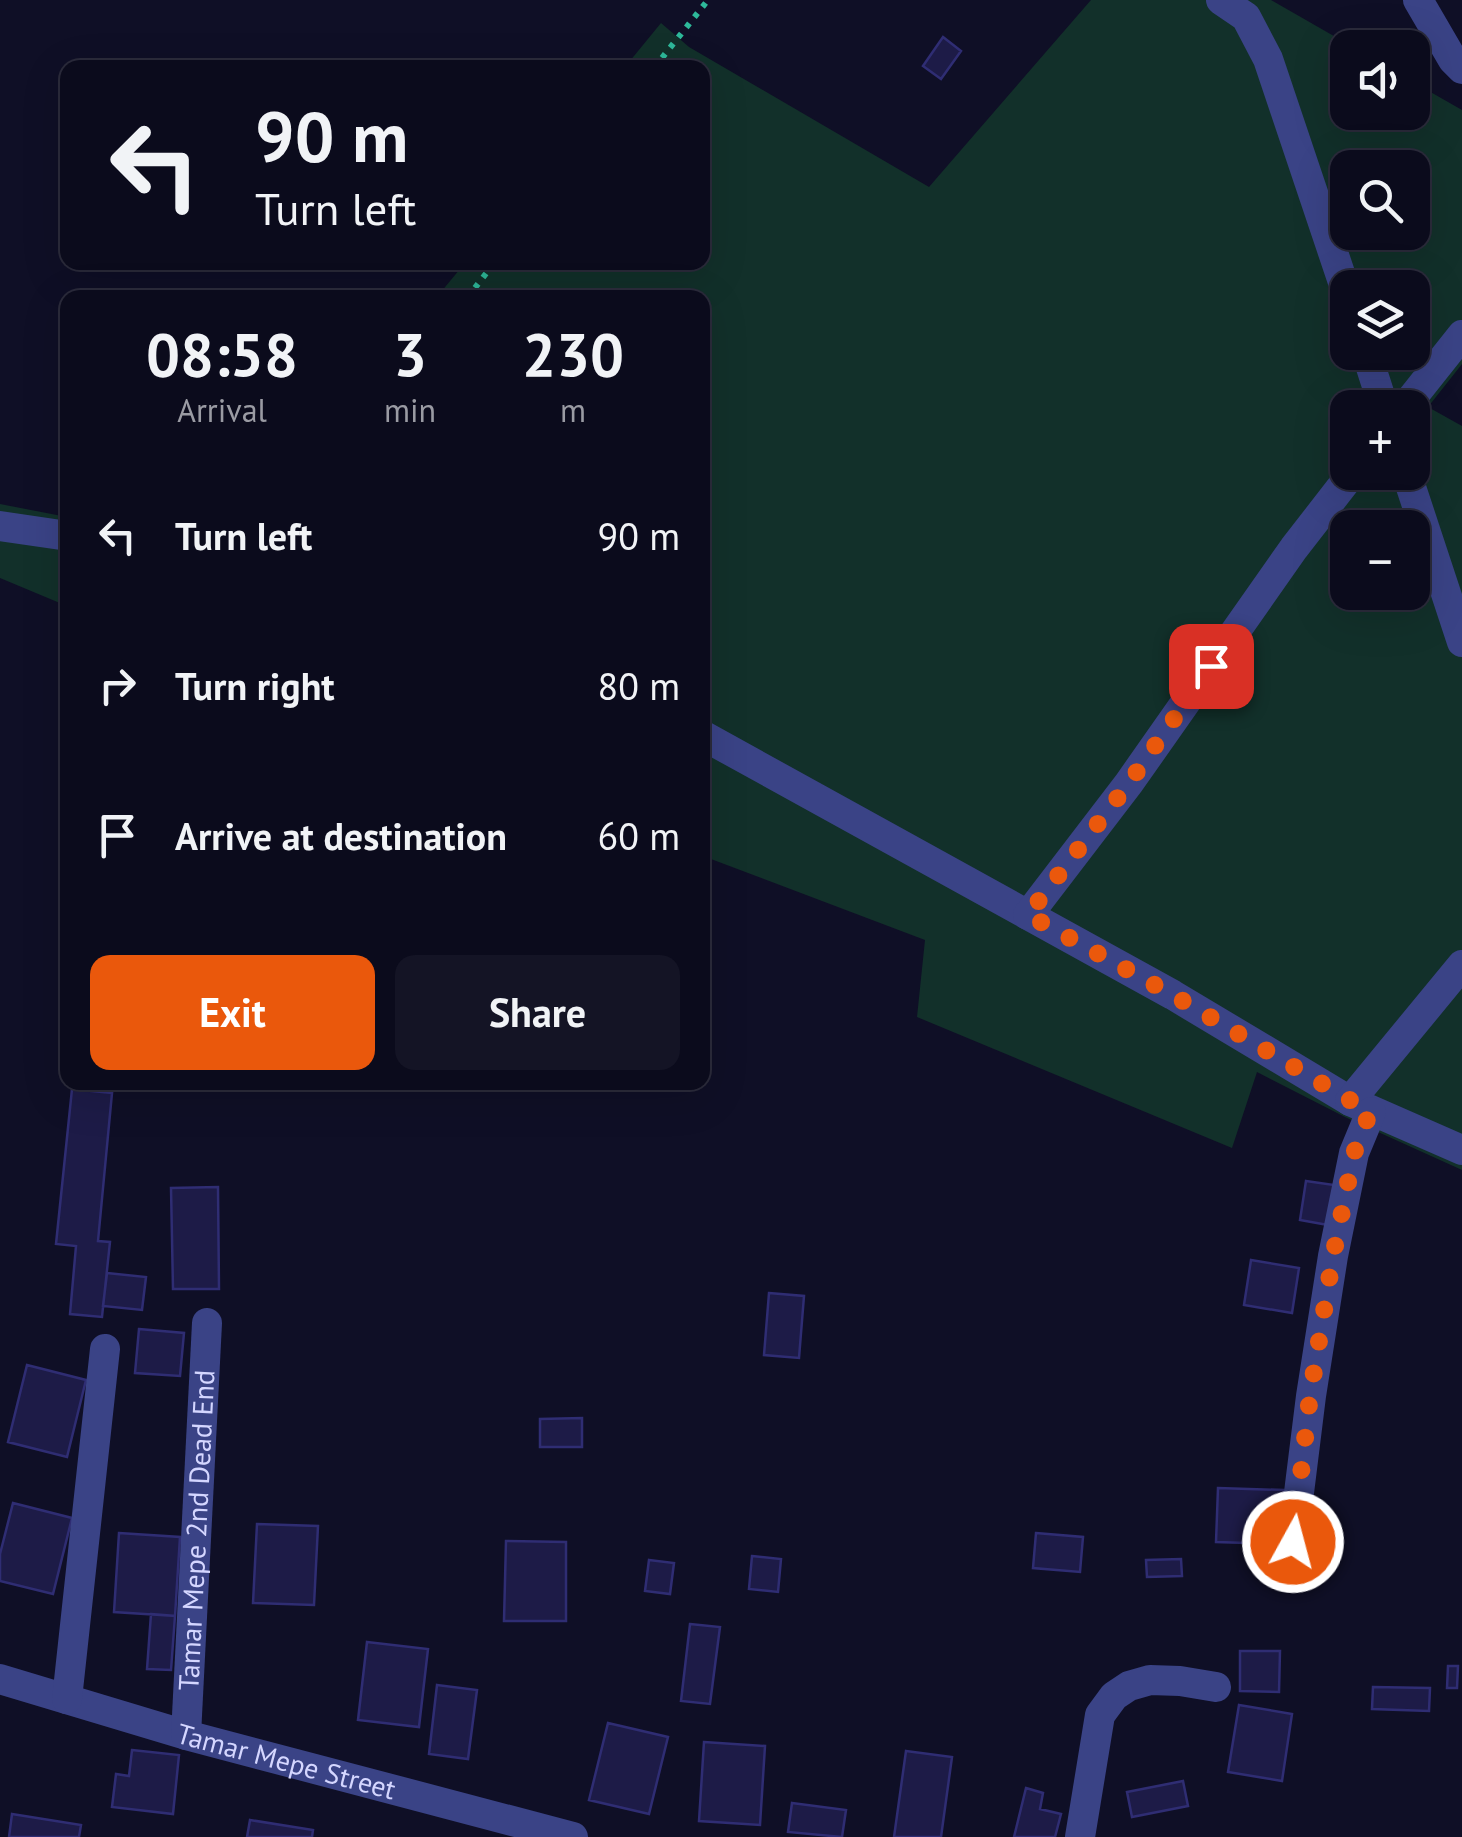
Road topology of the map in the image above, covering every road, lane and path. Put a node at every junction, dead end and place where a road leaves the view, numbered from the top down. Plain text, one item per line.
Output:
1 (708, 0) edge
2 (1220, 0) edge
3 (1418, 0) edge
4 (660, 60) edge
5 (1462, 69) edge
6 (489, 270) edge
7 (1339, 270) edge
8 (473, 290) edge
9 (1462, 336) edge
10 (1418, 390) edge
11 (1339, 490) edge
12 (1412, 490) edge
13 (0, 526) edge
14 (60, 535) edge
15 (1462, 642) edge
16 (710, 739) edge
17 (1028, 915) junction
18 (1462, 965) edge
19 (1360, 1106) junction
20 (1462, 1150) edge
21 (208, 1323) dead end
22 (105, 1349) dead end
23 (1293, 1542) dead end
24 (0, 1679) edge
25 (1216, 1687) dead end
26 (67, 1699) junction
27 (186, 1735) junction
28 (572, 1837) edge
29 (1080, 1837) edge

1 - 4 path
2 - 7 street
3 - 5 street
6 - 8 path
9 - 10 street
11 - 17 street
12 - 15 street
13 - 14 street
16 - 17 street
17 - 19 street
18 - 19 street
19 - 20 street
19 - 23 street
21 - 27 street, Tamar Mepe 2nd Dead End
22 - 26 street
24 - 26 street, Tamar Mepe Street
25 - 29 street
26 - 27 street, Tamar Mepe Street
27 - 28 street, Tamar Mepe Street

